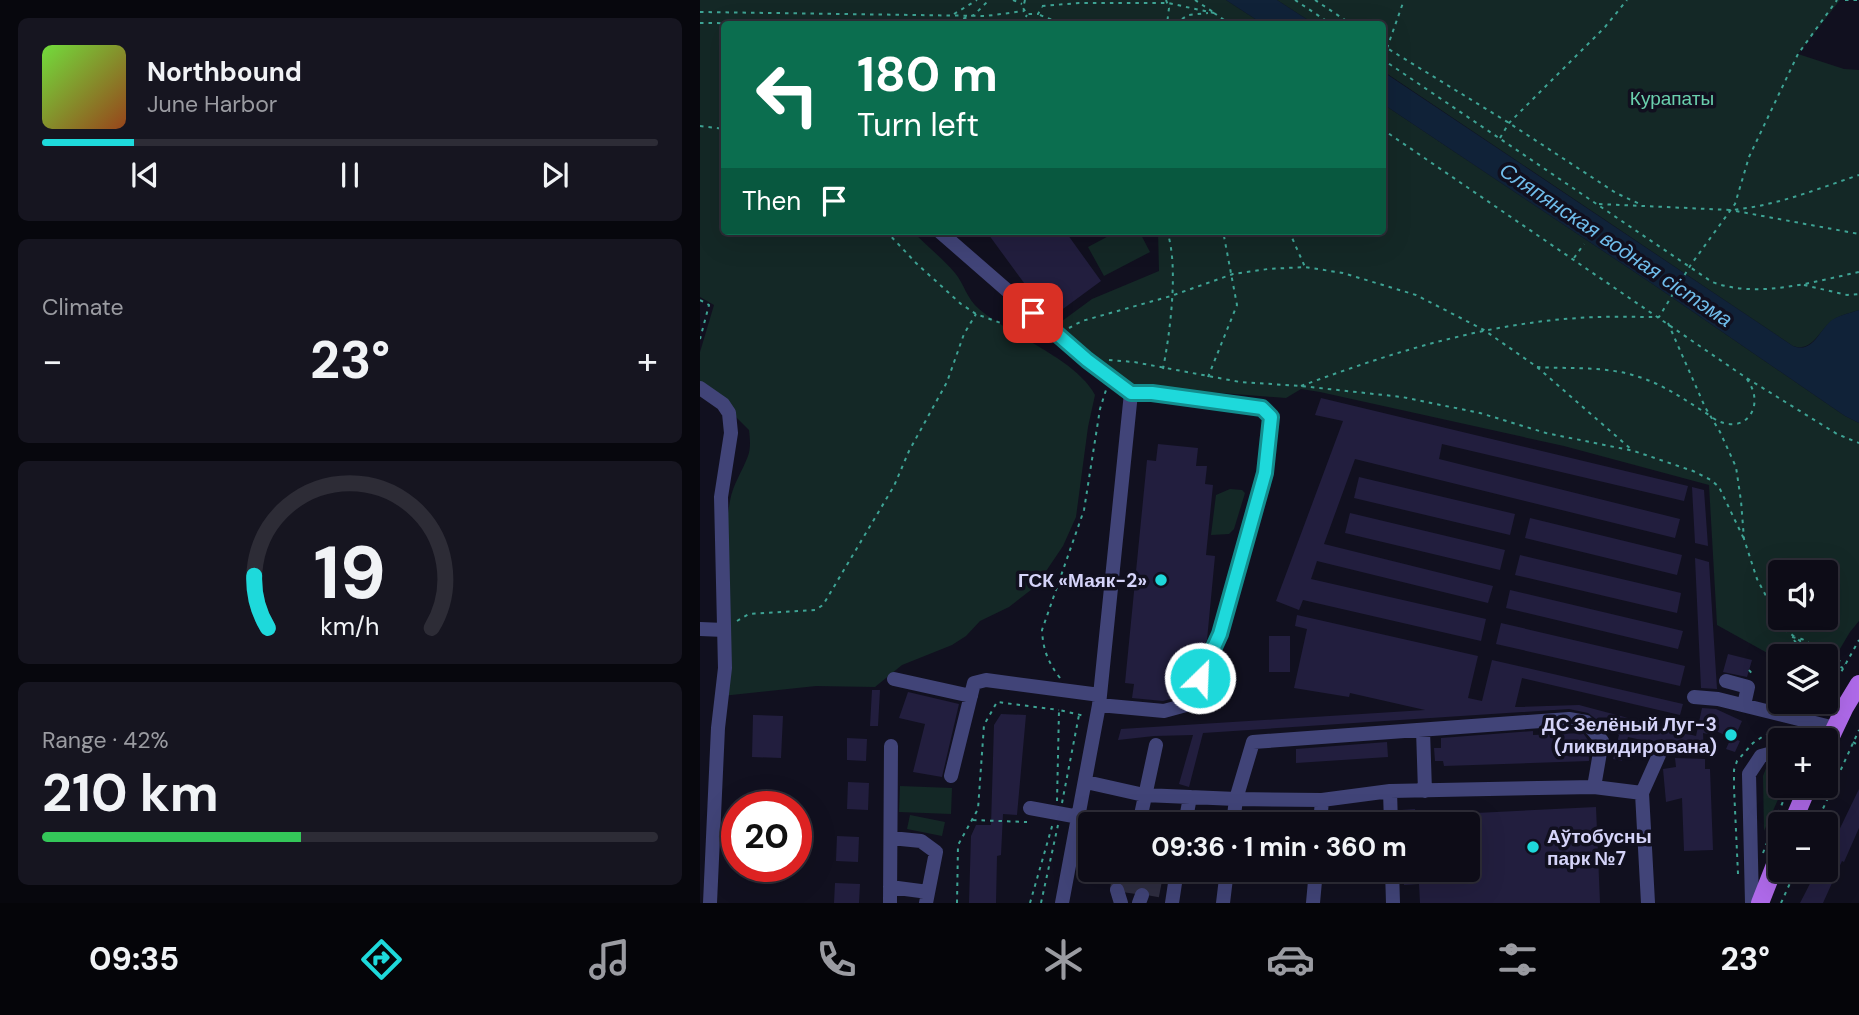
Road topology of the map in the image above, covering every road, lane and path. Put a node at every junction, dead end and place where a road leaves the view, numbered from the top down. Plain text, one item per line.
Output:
1 (977, 0) edge
2 (989, 0) edge
3 (1013, 0) edge
4 (1025, 0) edge
5 (1195, 0) edge
6 (1295, 0) edge
7 (1315, 0) edge
8 (1404, 0) edge
9 (1627, 0) edge
10 (1837, 0) edge
11 (1845, 0) edge
12 (1859, 0) edge
13 (1167, 2) edge
14 (1023, 5) junction
15 (1024, 11) junction
16 (700, 12) edge
17 (1214, 13) junction
18 (805, 14) junction
19 (1038, 14) junction
20 (953, 15) junction
21 (974, 15) junction
22 (1027, 15) junction
23 (805, 21) edge
24 (956, 21) edge
25 (1023, 21) edge
26 (1055, 21) edge
27 (1167, 21) edge
28 (1179, 21) edge
29 (1226, 21) edge
30 (1326, 21) edge
31 (1346, 21) edge
32 (700, 23) edge
33 (721, 23) edge
34 (1387, 48) joint
35 (1386, 62) edge
36 (1509, 123) junction
37 (700, 126) edge
38 (721, 129) edge
39 (1386, 133) edge
40 (1500, 138) junction
41 (1514, 148) junction
42 (1510, 153) dead end
43 (1859, 175) edge
44 (1597, 204) junction
45 (1642, 205) junction
46 (1731, 210) junction
47 (1859, 234) edge
48 (890, 235) edge
49 (944, 235) edge
50 (1168, 235) edge
51 (1224, 235) edge
52 (1291, 235) edge
53 (1584, 244) dead end
54 (1573, 258) junction
55 (1690, 266) junction
56 (1305, 267) junction
57 (1859, 272) edge
58 (1233, 274) junction
59 (1803, 285) junction
60 (1859, 294) edge
61 (1171, 296) junction
62 (700, 300) edge
63 (976, 314) junction
64 (1659, 317) junction
65 (1668, 323) junction
66 (1484, 330) junction
67 (1061, 337) junction
68 (700, 339) edge
69 (1087, 360) junction
70 (1536, 368) junction
71 (1163, 369) junction
72 (1745, 377) junction
73 (1208, 378) junction
74 (1301, 386) junction
75 (700, 388) edge
76 (1107, 389) dead end
77 (1131, 393) junction
78 (1712, 417) junction
79 (1859, 443) edge
80 (1634, 451) junction
81 (1744, 539) junction
82 (700, 629) edge
83 (724, 630) junction
84 (1791, 636) junction
85 (1859, 640) edge
86 (1797, 644) edge
87 (1803, 644) edge
88 (1845, 664) junction
89 (1838, 666) edge
90 (1843, 668) junction
91 (1840, 673) joint
92 (1838, 677) edge
93 (894, 679) dead end
94 (1726, 681) dead end
95 (1859, 684) edge
96 (1077, 692) junction
97 (971, 696) junction
98 (1693, 697) dead end
99 (1744, 705) junction
100 (1098, 706) junction
101 (1059, 710) junction
102 (1852, 710) edge
103 (1835, 728) joint
104 (1423, 730) junction
105 (1859, 730) edge
106 (1852, 741) junction
107 (1156, 745) dead end
108 (891, 746) dead end
109 (1859, 746) edge
110 (1768, 754) edge
111 (1659, 755) dead end
112 (951, 776) dead end
113 (1086, 782) junction
114 (1594, 787) junction
115 (1390, 791) junction
116 (1425, 791) junction
117 (1642, 793) junction
118 (1144, 795) junction
119 (1190, 797) junction
120 (1784, 798) edge
121 (1236, 799) junction
122 (1322, 800) junction
123 (1080, 812) edge
124 (1141, 812) edge
125 (1187, 812) edge
126 (1234, 812) edge
127 (1321, 812) edge
128 (1391, 812) edge
129 (1821, 812) edge
130 (1056, 813) junction
131 (1029, 815) joint
132 (1078, 817) edge
133 (972, 820) junction
134 (1078, 822) edge
135 (891, 838) junction
136 (706, 858) edge
137 (1760, 862) dead end
138 (1175, 882) edge
139 (1226, 882) edge
140 (1315, 882) edge
141 (1392, 882) edge
142 (1768, 882) edge
143 (1791, 882) edge
144 (891, 887) junction
145 (927, 898) edge
146 (710, 903) edge
147 (890, 903) edge
148 (957, 903) edge
149 (1030, 903) edge
150 (1062, 903) edge
151 (1172, 903) edge
152 (1223, 903) edge
153 (1313, 903) edge
154 (1393, 903) edge
155 (1647, 903) edge
156 (1752, 903) edge
157 (1760, 903) edge
158 (1781, 903) edge

1 - 20 path
2 - 21 path
3 - 14 path
4 - 14 path
5 - 17 path
6 - 30 path
7 - 31 path
8 - 34 path
9 - 36 path
10 - 46 path
11 - 12 path
13 - 17 path
13 - 19 path
13 - 27 path
14 - 15 path
15 - 21 path
15 - 22 path
16 - 18 path
17 - 28 path
17 - 29 path
18 - 20 path
18 - 23 path
19 - 22 path
19 - 26 path
20 - 21 path
21 - 24 path
22 - 25 path
32 - 33 path
34 - 36 path
35 - 41 path
36 - 40 path
36 - 45 path
37 - 38 path
39 - 54 path
40 - 41 path
40 - 44 path
41 - 42 path
43 - 46 path
44 - 45 path
44 - 55 path
45 - 46 path
46 - 47 path
46 - 55 path
48 - 63 path
49 - 67 street
50 - 61 path
51 - 58 path
52 - 56 path
53 - 54 path
54 - 64 path
55 - 59 path
55 - 64 path
56 - 58 path
56 - 66 path
57 - 59 path
58 - 61 path
58 - 73 path
59 - 60 path
61 - 67 path
61 - 71 path
62 - 68 path
63 - 67 path
63 - 83 path
64 - 65 path
64 - 66 path
65 - 72 path
65 - 78 path
66 - 70 path
66 - 74 path
67 - 69 street
69 - 71 path
69 - 77 street
70 - 78 path
70 - 80 path
71 - 73 path
72 - 78 path
72 - 79 path
73 - 74 path
74 - 80 path
75 - 83 street
76 - 96 path
77 - 100 street
77 - 100 street
78 - 81 path
80 - 81 path
81 - 84 path
82 - 83 street
83 - 136 street
84 - 86 path
84 - 87 path
84 - 88 path
85 - 88 path
88 - 90 path
89 - 90 path
90 - 91 path
91 - 92 path
93 - 97 street
94 - 99 street
95 - 102 main road
96 - 97 street
96 - 100 street
97 - 112 street
98 - 99 street
99 - 103 street
100 - 101 path
100 - 113 street
101 - 130 path
101 - 133 path
102 - 103 main road
104 - 114 street
104 - 116 street
104 - 121 street
105 - 106 path
106 - 109 path
106 - 129 path
107 - 118 street
108 - 135 street
110 - 156 street
111 - 117 street
113 - 118 street
113 - 123 street
114 - 116 street
114 - 117 street
115 - 116 street
115 - 122 street
115 - 128 street
117 - 155 street
118 - 119 street
118 - 124 street
119 - 121 street
119 - 125 street
120 - 137 path
121 - 122 street
121 - 126 street
122 - 127 street
130 - 131 street
130 - 132 street
130 - 149 path
131 - 133 path
133 - 148 path
134 - 150 street
135 - 144 street
135 - 145 street
136 - 146 street
138 - 151 street
139 - 152 street
140 - 153 street
141 - 154 street
142 - 157 main road
143 - 158 path
144 - 145 street
144 - 147 street

